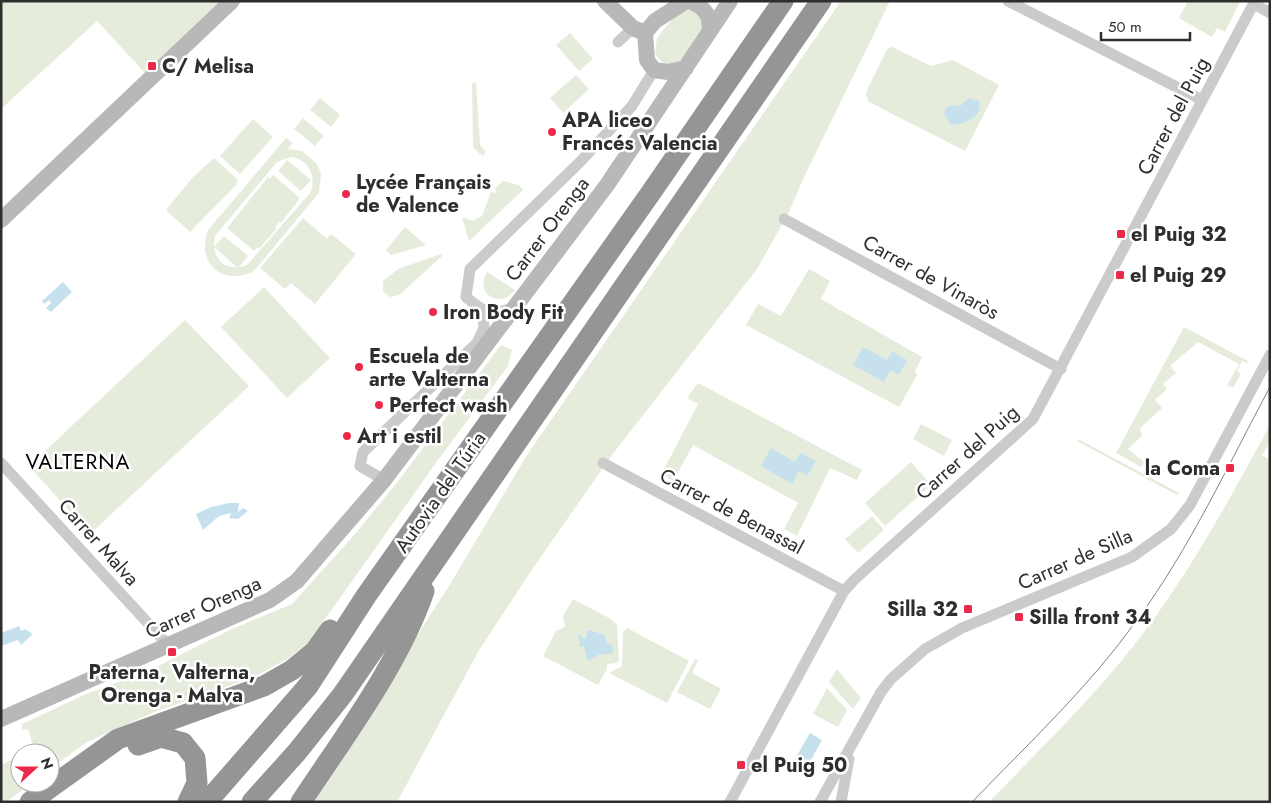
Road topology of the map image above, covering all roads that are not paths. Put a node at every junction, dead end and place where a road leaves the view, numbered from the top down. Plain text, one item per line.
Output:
1 (232, 1) edge
2 (605, 1) edge
3 (686, 1) edge
4 (690, 1) edge
5 (730, 1) edge
6 (783, 1) edge
7 (822, 1) edge
8 (1008, 1) edge
9 (1254, 3) edge
10 (1270, 13) edge
11 (639, 31) junction
12 (709, 34) junction
13 (618, 42) dead end
14 (686, 68) junction
15 (654, 70) junction
16 (1202, 100) junction
17 (784, 219) dead end
18 (1, 220) edge
19 (515, 308) junction
20 (483, 312) junction
21 (1270, 355) edge
22 (1061, 369) junction
23 (1265, 377) edge
24 (1, 463) edge
25 (603, 463) dead end
26 (384, 480) junction
27 (432, 567) junction
28 (844, 591) junction
29 (366, 596) junction
30 (169, 646) junction
31 (1, 718) edge
32 (851, 750) junction
33 (30, 802) edge
34 (50, 802) edge
35 (188, 802) edge
36 (207, 802) edge
37 (252, 802) edge
38 (302, 802) edge
39 (730, 802) edge
40 (820, 802) edge
41 (841, 802) edge

1 - 18 street
2 - 11 street
3 - 11 street
4 - 12 street
5 - 12 street, Carrer Orenga
6 - 29 highway, Autovia del Túria
7 - 27 highway, Autovia del Túria
8 - 16 street
9 - 10 street
9 - 16 street, Carrer del Puig
11 - 13 street
11 - 15 street
12 - 14 street, Carrer Orenga
14 - 15 street
14 - 19 street, Carrer Orenga
15 - 20 street, Carrer Orenga
16 - 22 street, Carrer del Puig
17 - 22 street, Carrer de Vinaròs
19 - 20 street, Carrer Orenga
19 - 26 street, Carrer Orenga
20 - 26 street
21 - 23 street, Carrer de Silla
22 - 28 street, Carrer del Puig
23 - 32 street, Carrer de Silla
24 - 30 street, Carrer Malva
25 - 28 street, Carrer de Benassal
26 - 30 street, Carrer Orenga
27 - 37 highway, Autovia del Túria
27 - 38 highway
28 - 39 street, Carrer del Puig
29 - 33 highway
29 - 36 highway, Autovia del Túria
30 - 31 street, Carrer Orenga
32 - 40 street, Carrer de Silla
32 - 41 street, Carrer de Silla
34 - 35 highway

